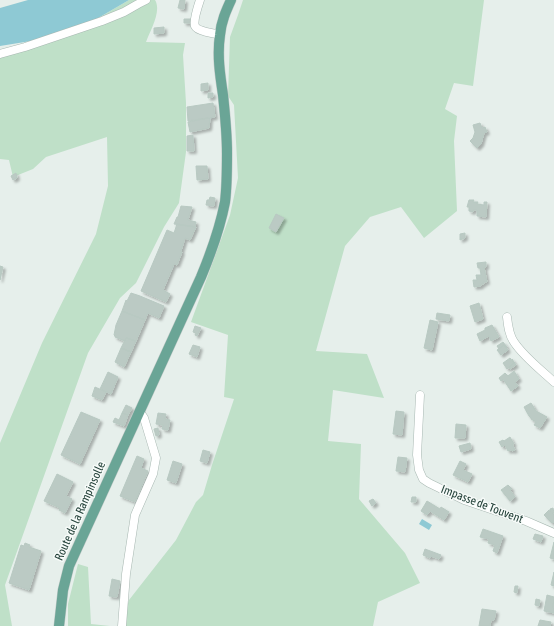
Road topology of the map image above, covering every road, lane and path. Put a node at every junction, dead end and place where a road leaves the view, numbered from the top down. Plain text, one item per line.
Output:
1 (146, 0) edge
2 (200, 0) edge
3 (231, 0) edge
4 (220, 34) junction
5 (0, 54) edge
6 (507, 317) dead end
7 (554, 382) edge
8 (420, 396) dead end
9 (140, 412) junction
10 (554, 533) edge
11 (59, 626) edge
12 (122, 626) edge

1 - 5 street
2 - 4 street
3 - 4 main road, Route de la Rampinsolle
4 - 9 main road, Route de la Rampinsolle
6 - 7 street
8 - 10 street, Impasse de Touvent
9 - 11 main road, Route de la Rampinsolle
9 - 12 street

